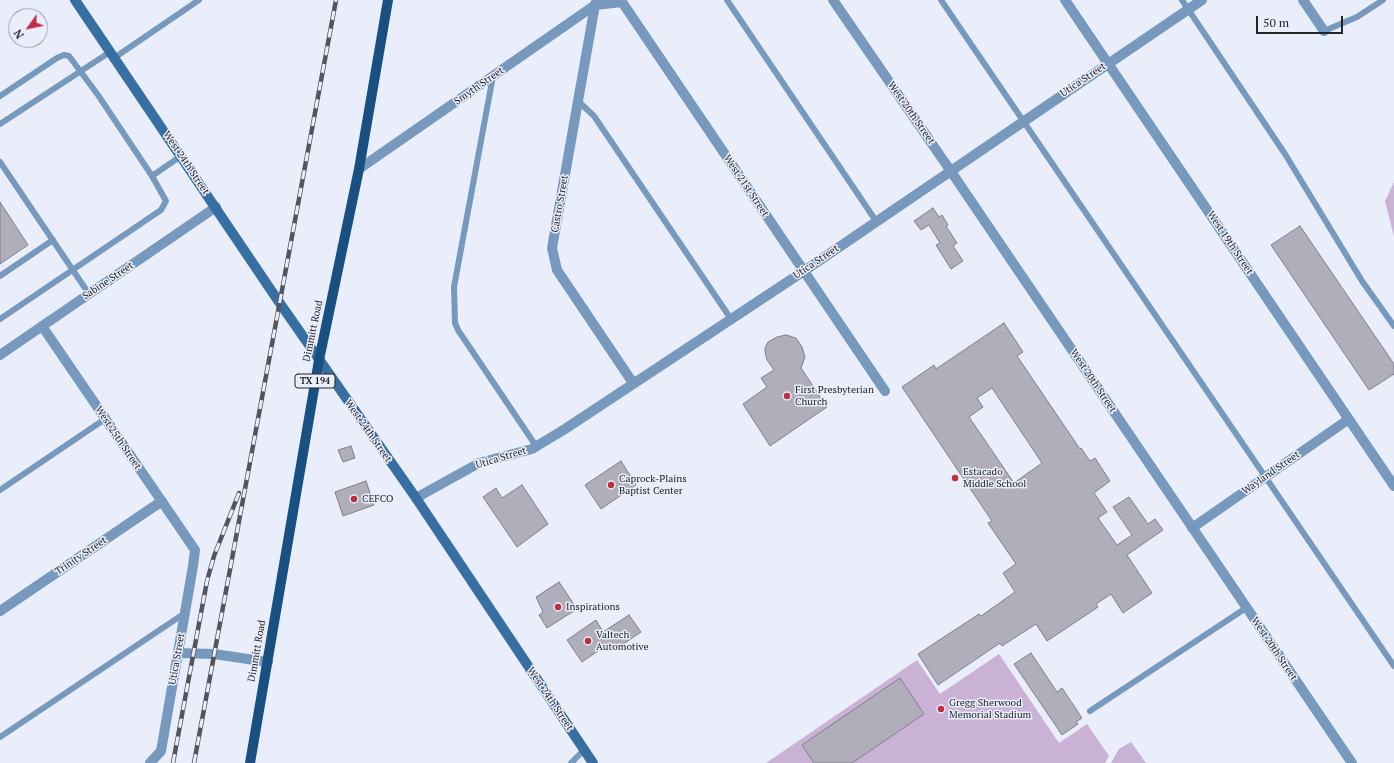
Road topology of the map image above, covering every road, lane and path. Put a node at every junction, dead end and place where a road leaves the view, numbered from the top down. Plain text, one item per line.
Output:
1 (75, 0) edge
2 (199, 0) edge
3 (388, 0) edge
4 (727, 0) edge
5 (833, 0) edge
6 (942, 0) edge
7 (1066, 0) edge
8 (1182, 0) edge
9 (1202, 0) edge
10 (1303, 0) edge
11 (1383, 0) edge
12 (596, 2) edge
13 (1188, 10) junction
14 (1324, 31) joint
15 (112, 55) junction
16 (1108, 63) junction
17 (81, 71) junction
18 (493, 76) junction
19 (0, 96) edge
20 (578, 101) junction
21 (1022, 121) junction
22 (0, 124) edge
23 (181, 156) junction
24 (0, 162) edge
25 (358, 169) junction
26 (950, 170) junction
27 (152, 176) junction
28 (216, 207) junction
29 (876, 221) junction
30 (53, 240) junction
31 (72, 269) junction
32 (804, 271) junction
33 (0, 276) edge
34 (89, 294) junction
35 (731, 318) junction
36 (0, 319) edge
37 (42, 326) junction
38 (1394, 326) edge
39 (0, 355) edge
40 (319, 360) junction
41 (633, 383) junction
42 (885, 391) dead end
43 (105, 419) junction
44 (1349, 419) junction
45 (536, 446) junction
46 (1266, 477) junction
47 (1394, 486) edge
48 (0, 490) edge
49 (416, 498) junction
50 (162, 501) junction
51 (1192, 528) junction
52 (195, 550) joint
53 (1246, 608) junction
54 (0, 610) edge
55 (185, 613) junction
56 (178, 653) junction
57 (268, 662) junction
58 (1394, 666) edge
59 (1090, 711) dead end
60 (0, 737) edge
61 (584, 750) junction
62 (150, 763) edge
63 (250, 763) edge
64 (571, 763) edge
65 (593, 763) edge
66 (1352, 763) edge

1 - 15 main road, West 24th Street
2 - 15 lane
3 - 25 main road, Dimmitt Road / TX 194
4 - 29 lane
5 - 26 street, West 20th Street
6 - 21 lane
7 - 16 street, West 19th Street
8 - 13 lane
9 - 13 street, Utica Street
10 - 14 street
11 - 14 lane
12 - 18 street, Smyth Street
12 - 20 street, Castro Street
12 - 32 street, West 21st Street
13 - 16 street, Utica Street
13 - 38 lane
15 - 17 lane
15 - 23 main road, West 24th Street
16 - 21 street, Utica Street
16 - 44 street, West 19th Street
17 - 19 lane
17 - 22 lane
17 - 27 lane
18 - 25 street, Smyth Street
18 - 45 lane
20 - 35 lane
20 - 41 street, Castro Street
21 - 26 street, Utica Street
21 - 46 lane
23 - 27 lane
23 - 28 main road, West 24th Street
24 - 30 lane
25 - 40 main road, Dimmitt Road / TX 194
26 - 29 street, Utica Street
26 - 51 street, West 20th Street
27 - 31 lane
28 - 34 street, Sabine Street
28 - 40 main road, West 24th Street
29 - 32 street, Utica Street
30 - 31 lane
30 - 33 lane
31 - 34 lane
31 - 36 lane
32 - 35 street, Utica Street
32 - 42 street, West 21st Street
34 - 37 street, Sabine Street
35 - 41 street, Utica Street
37 - 39 street, Sabine Street
37 - 43 street, West 25th Street
40 - 49 main road, West 24th Street
40 - 57 main road, Dimmitt Road / TX 194
41 - 45 street, Utica Street
43 - 48 lane
43 - 50 street, West 25th Street
44 - 46 street, Wayland Street
44 - 47 street, West 19th Street
45 - 49 street, Utica Street
46 - 51 street, Wayland Street
46 - 58 lane
49 - 61 main road, West 24th Street
50 - 52 street, West 25th Street
50 - 54 street, Trinity Street
51 - 53 street, West 20th Street
52 - 55 street, Utica Street
53 - 59 lane
53 - 66 street, West 20th Street
55 - 56 street, Utica Street
55 - 60 lane
56 - 57 street
56 - 62 street, Utica Street
57 - 63 main road, Dimmitt Road / TX 194
61 - 64 lane
61 - 65 main road, West 24th Street

